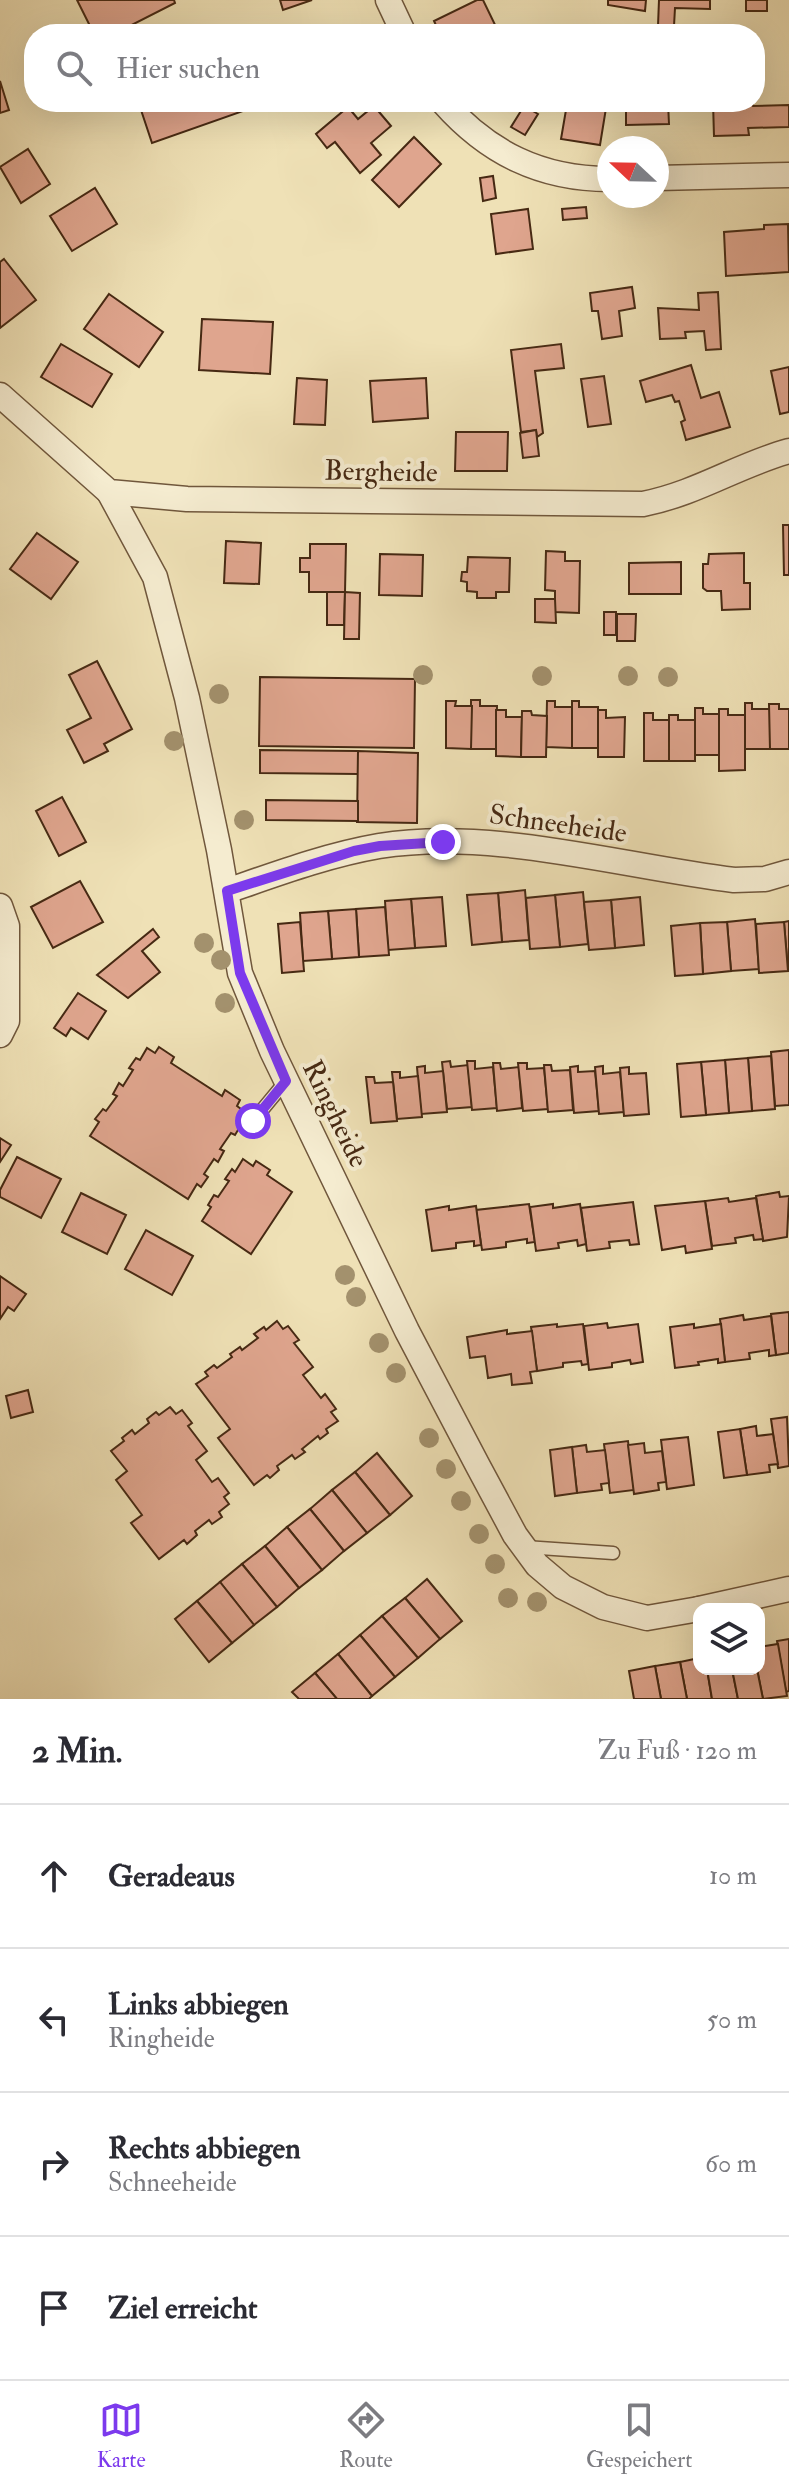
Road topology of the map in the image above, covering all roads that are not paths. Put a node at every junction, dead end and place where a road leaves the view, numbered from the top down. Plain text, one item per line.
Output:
1 (388, 0) edge
2 (399, 24) edge
3 (453, 112) edge
4 (789, 175) edge
5 (597, 178) edge
6 (669, 178) edge
7 (0, 395) edge
8 (789, 451) edge
9 (109, 492) junction
10 (789, 872) edge
11 (227, 891) junction
12 (0, 906) edge
13 (0, 1035) edge
14 (286, 1081) junction
15 (253, 1121) dead end
16 (524, 1547) junction
17 (613, 1553) dead end
18 (789, 1589) edge
19 (726, 1603) edge
20 (693, 1610) edge

1 - 2 street
3 - 5 street
4 - 6 street
7 - 9 street
8 - 9 street, Bergheide
9 - 11 street, Ringheide
10 - 11 street, Schneeheide
11 - 14 street, Ringheide
12 - 13 street
14 - 15 lane
14 - 16 street, Ringheide
16 - 17 lane
16 - 20 street, Ringheide
18 - 19 street, Ringheide

